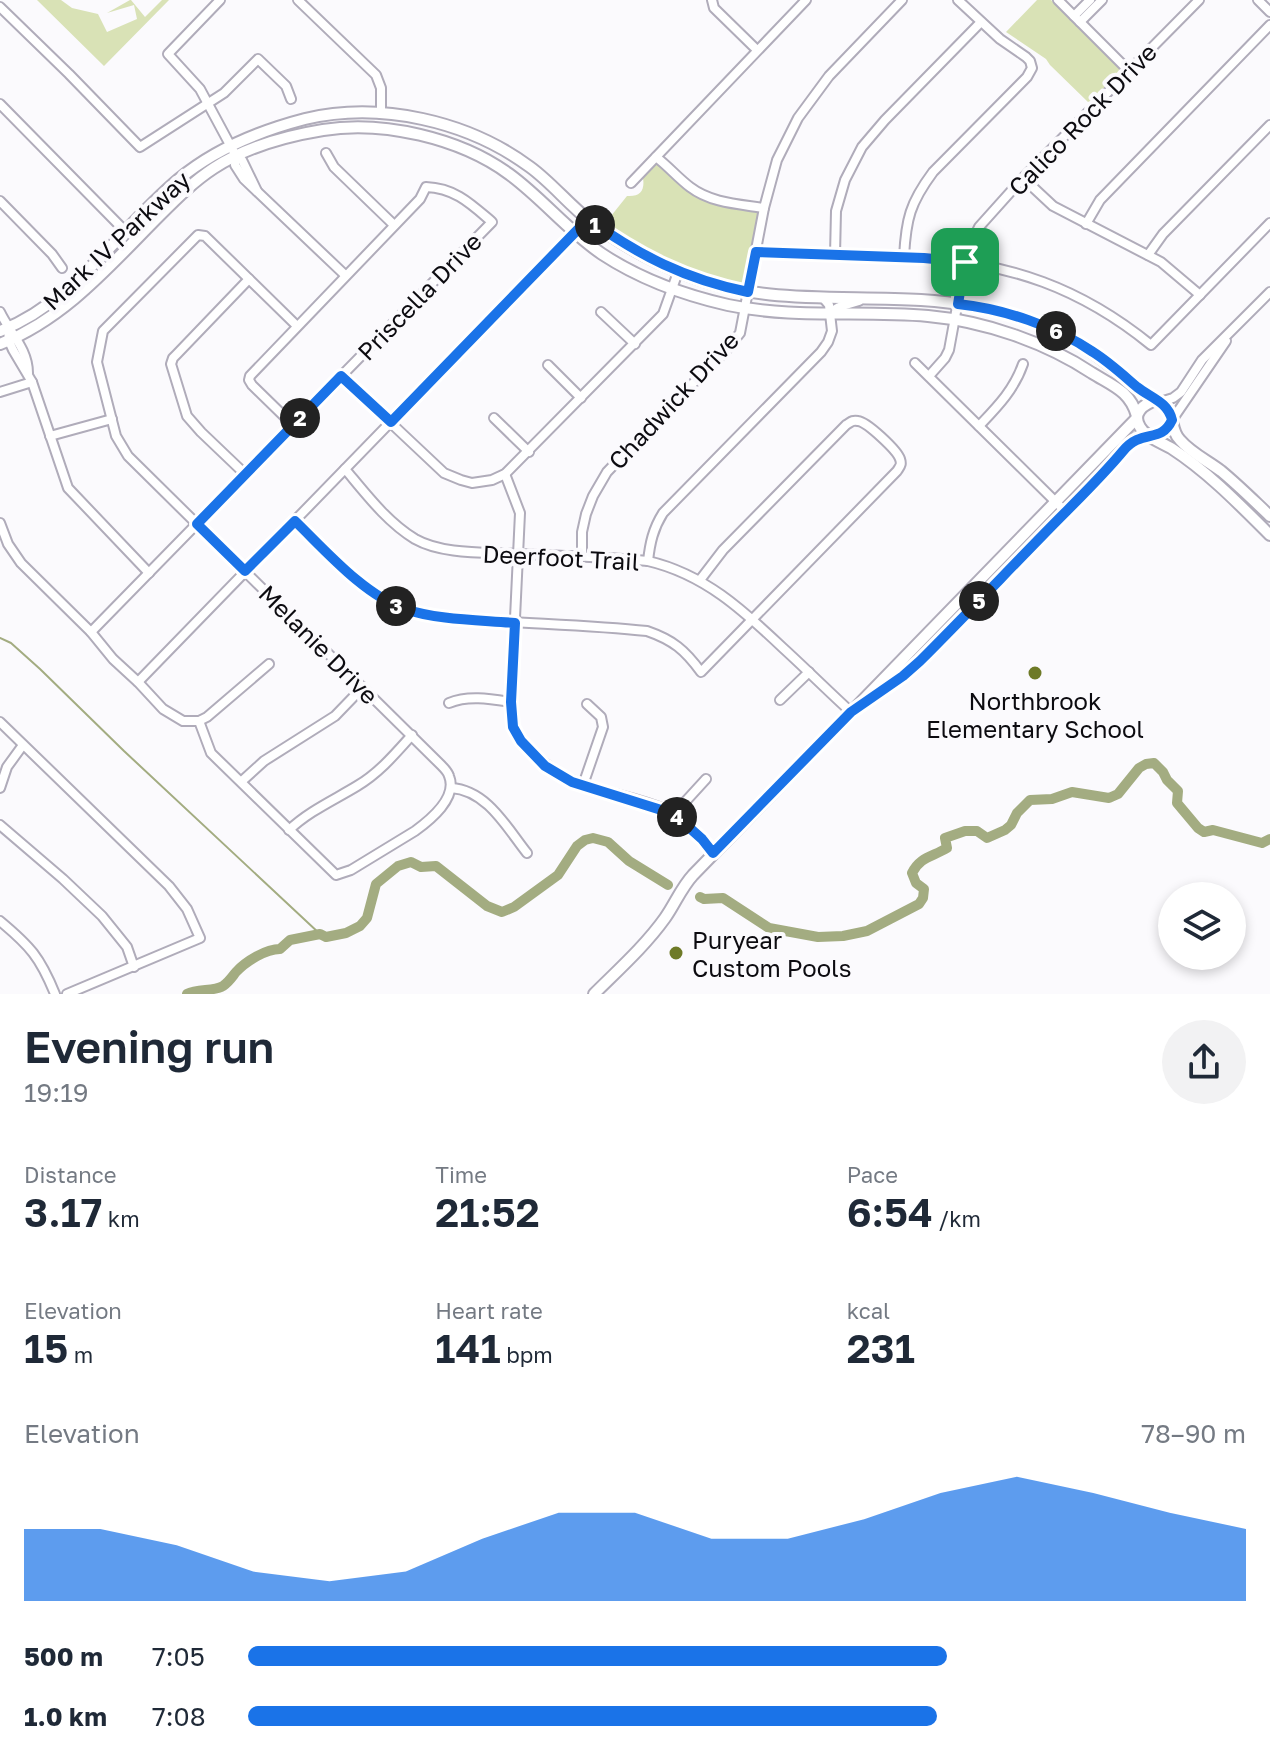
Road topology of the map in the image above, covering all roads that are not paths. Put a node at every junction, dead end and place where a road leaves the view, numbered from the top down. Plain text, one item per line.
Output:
1 (220, 0) edge
2 (298, 0) edge
3 (712, 0) edge
4 (806, 0) edge
5 (902, 0) edge
6 (958, 0) edge
7 (1058, 0) edge
8 (1090, 0) edge
9 (1102, 0) edge
10 (1199, 0) edge
11 (1258, 0) edge
12 (0, 7) edge
13 (1270, 12) edge
14 (1077, 19) junction
15 (981, 22) junction
16 (1270, 25) edge
17 (757, 50) junction
18 (1129, 71) junction
19 (291, 99) dead end
20 (209, 103) junction
21 (0, 104) edge
22 (381, 114) junction
23 (1270, 125) edge
24 (231, 145) junction
25 (326, 153) dead end
26 (236, 156) junction
27 (656, 157) junction
28 (1023, 178) junction
29 (631, 183) dead end
30 (0, 201) edge
31 (764, 208) junction
32 (588, 219) junction
33 (1270, 223) edge
34 (1086, 224) junction
35 (394, 225) junction
36 (125, 231) junction
37 (575, 233) junction
38 (756, 252) junction
39 (835, 255) junction
40 (1148, 255) junction
41 (904, 257) junction
42 (965, 262) junction
43 (62, 268) dead end
44 (678, 272) junction
45 (345, 275) junction
46 (249, 279) junction
47 (672, 288) junction
48 (748, 292) junction
49 (1270, 292) edge
50 (1200, 295) junction
51 (824, 299) junction
52 (863, 299) junction
53 (958, 304) junction
54 (745, 308) junction
55 (0, 312) edge
56 (601, 312) dead end
57 (829, 313) junction
58 (955, 319) junction
59 (297, 326) junction
60 (1235, 328) junction
61 (4, 330) edge
62 (8, 341) edge
63 (635, 344) junction
64 (915, 363) dead end
65 (1023, 364) dead end
66 (548, 365) dead end
67 (341, 376) junction
68 (929, 376) junction
69 (30, 378) junction
70 (0, 392) edge
71 (581, 398) junction
72 (1158, 401) junction
73 (1137, 417) junction
74 (494, 418) dead end
75 (112, 419) junction
76 (391, 422) junction
77 (1172, 422) junction
78 (293, 425) junction
79 (979, 426) junction
80 (50, 436) junction
81 (1150, 436) junction
82 (529, 452) junction
83 (345, 469) junction
84 (245, 474) junction
85 (505, 474) junction
86 (1056, 502) junction
87 (1066, 512) junction
88 (1270, 516) edge
89 (295, 521) junction
90 (0, 523) edge
91 (197, 524) junction
92 (1270, 535) edge
93 (518, 554) junction
94 (582, 556) junction
95 (1003, 556) junction
96 (648, 561) junction
97 (1013, 566) junction
98 (245, 571) junction
99 (149, 573) junction
100 (700, 580) junction
101 (752, 619) junction
102 (515, 623) junction
103 (91, 632) junction
104 (914, 648) junction
105 (924, 657) junction
106 (269, 664) dead end
107 (809, 672) junction
108 (138, 682) junction
109 (363, 687) junction
110 (780, 700) dead end
111 (511, 702) junction
112 (449, 703) dead end
113 (587, 704) dead end
114 (851, 712) junction
115 (199, 721) junction
116 (0, 722) edge
117 (412, 735) junction
118 (23, 745) junction
119 (706, 779) dead end
120 (242, 781) junction
121 (583, 785) junction
122 (0, 788) edge
123 (451, 788) junction
124 (674, 814) junction
125 (0, 825) edge
126 (289, 830) junction
127 (527, 853) dead end
128 (713, 853) junction
129 (0, 921) edge
130 (134, 967) junction
131 (55, 994) edge
132 (67, 994) edge
133 (594, 994) edge

1 - 20 street
2 - 22 street
3 - 17 street
4 - 17 street
5 - 31 street, Chadwick Drive
6 - 15 street
7 - 14 street
8 - 14 street
9 - 14 street
10 - 18 street, Calico Rock Drive
11 - 13 street
12 - 20 street
14 - 18 street
15 - 39 street
15 - 41 street
16 - 34 street
17 - 27 street
18 - 28 street, Calico Rock Drive
19 - 20 street
20 - 24 street
21 - 36 street
22 - 24 main road, Mark IV Parkway
22 - 32 main road, Mark IV Parkway
23 - 40 street
24 - 26 street
24 - 36 main road, Mark IV Parkway
25 - 35 street
26 - 37 main road, Mark IV Parkway
26 - 45 street
26 - 62 main road, Mark IV Parkway
27 - 29 street
27 - 31 street
28 - 34 street
28 - 42 street, Calico Rock Drive
30 - 43 street
31 - 38 street, Chadwick Drive
32 - 37 street
32 - 44 main road, Mark IV Parkway
33 - 50 street
34 - 40 street
35 - 45 street
35 - 67 street, Priscella Drive
36 - 61 main road, Mark IV Parkway
37 - 47 main road, Mark IV Parkway
37 - 76 street
38 - 39 street
38 - 48 street, Chadwick Drive
39 - 41 street
40 - 50 street
41 - 42 street
42 - 50 street
42 - 53 street, Calico Rock Drive
44 - 47 street
44 - 48 main road, Mark IV Parkway
45 - 59 street
46 - 59 street
46 - 75 street, Melanie Drive
46 - 84 street
47 - 54 main road, Mark IV Parkway
47 - 63 street
48 - 51 main road, Mark IV Parkway
48 - 54 street, Chadwick Drive
49 - 60 street
51 - 52 main road, Mark IV Parkway
51 - 57 street
52 - 53 main road, Mark IV Parkway
52 - 57 street
53 - 58 street, Calico Rock Drive
53 - 72 main road, Mark IV Parkway
54 - 57 main road, Mark IV Parkway
54 - 94 street, Chadwick Drive
55 - 61 street
56 - 63 street
57 - 58 main road, Mark IV Parkway
57 - 96 street
58 - 68 street, Calico Rock Drive
58 - 73 main road, Mark IV Parkway
59 - 78 street
60 - 72 street
60 - 77 street
61 - 62 street
62 - 69 street
63 - 71 street
64 - 68 street
65 - 79 street
66 - 71 street
67 - 76 street
67 - 78 street, Priscella Drive
68 - 79 street
69 - 70 street
69 - 80 street
71 - 82 street
72 - 73 main road
72 - 77 main road
73 - 81 main road
73 - 86 main road
74 - 82 street
75 - 80 street
75 - 91 street, Melanie Drive
76 - 83 street
76 - 85 street
77 - 81 main road
77 - 88 main road
78 - 84 street, Priscella Drive
79 - 86 street
80 - 99 street
81 - 87 main road
81 - 92 main road
82 - 85 street
83 - 89 street
83 - 93 street, Deerfoot Trail
84 - 91 street, Priscella Drive
85 - 93 street
86 - 87 street
86 - 95 main road
87 - 97 main road
89 - 98 street
89 - 102 street
90 - 103 street
91 - 98 street, Melanie Drive
91 - 99 street, Priscella Drive
93 - 94 street, Deerfoot Trail
93 - 102 street
94 - 96 street, Deerfoot Trail
95 - 97 main road
95 - 104 main road
96 - 100 street, Deerfoot Trail
97 - 105 main road
98 - 108 street
98 - 109 street, Melanie Drive
99 - 103 street, Priscella Drive
100 - 101 street, Deerfoot Trail
100 - 101 street
101 - 102 street
101 - 107 street, Deerfoot Trail
102 - 111 street
103 - 108 street
104 - 105 main road
104 - 114 main road
105 - 114 main road
106 - 115 street
107 - 110 street
107 - 114 street, Deerfoot Trail
108 - 115 street
109 - 117 street, Melanie Drive
109 - 120 street
111 - 112 street
111 - 121 street
113 - 121 street
114 - 128 main road
115 - 120 street
116 - 118 street
117 - 123 street, Melanie Drive
117 - 126 street
118 - 122 street
118 - 130 street
119 - 124 street
120 - 126 street
121 - 124 street
123 - 126 street
123 - 127 street
124 - 128 street
125 - 130 street
128 - 133 main road
129 - 131 street
130 - 132 street

